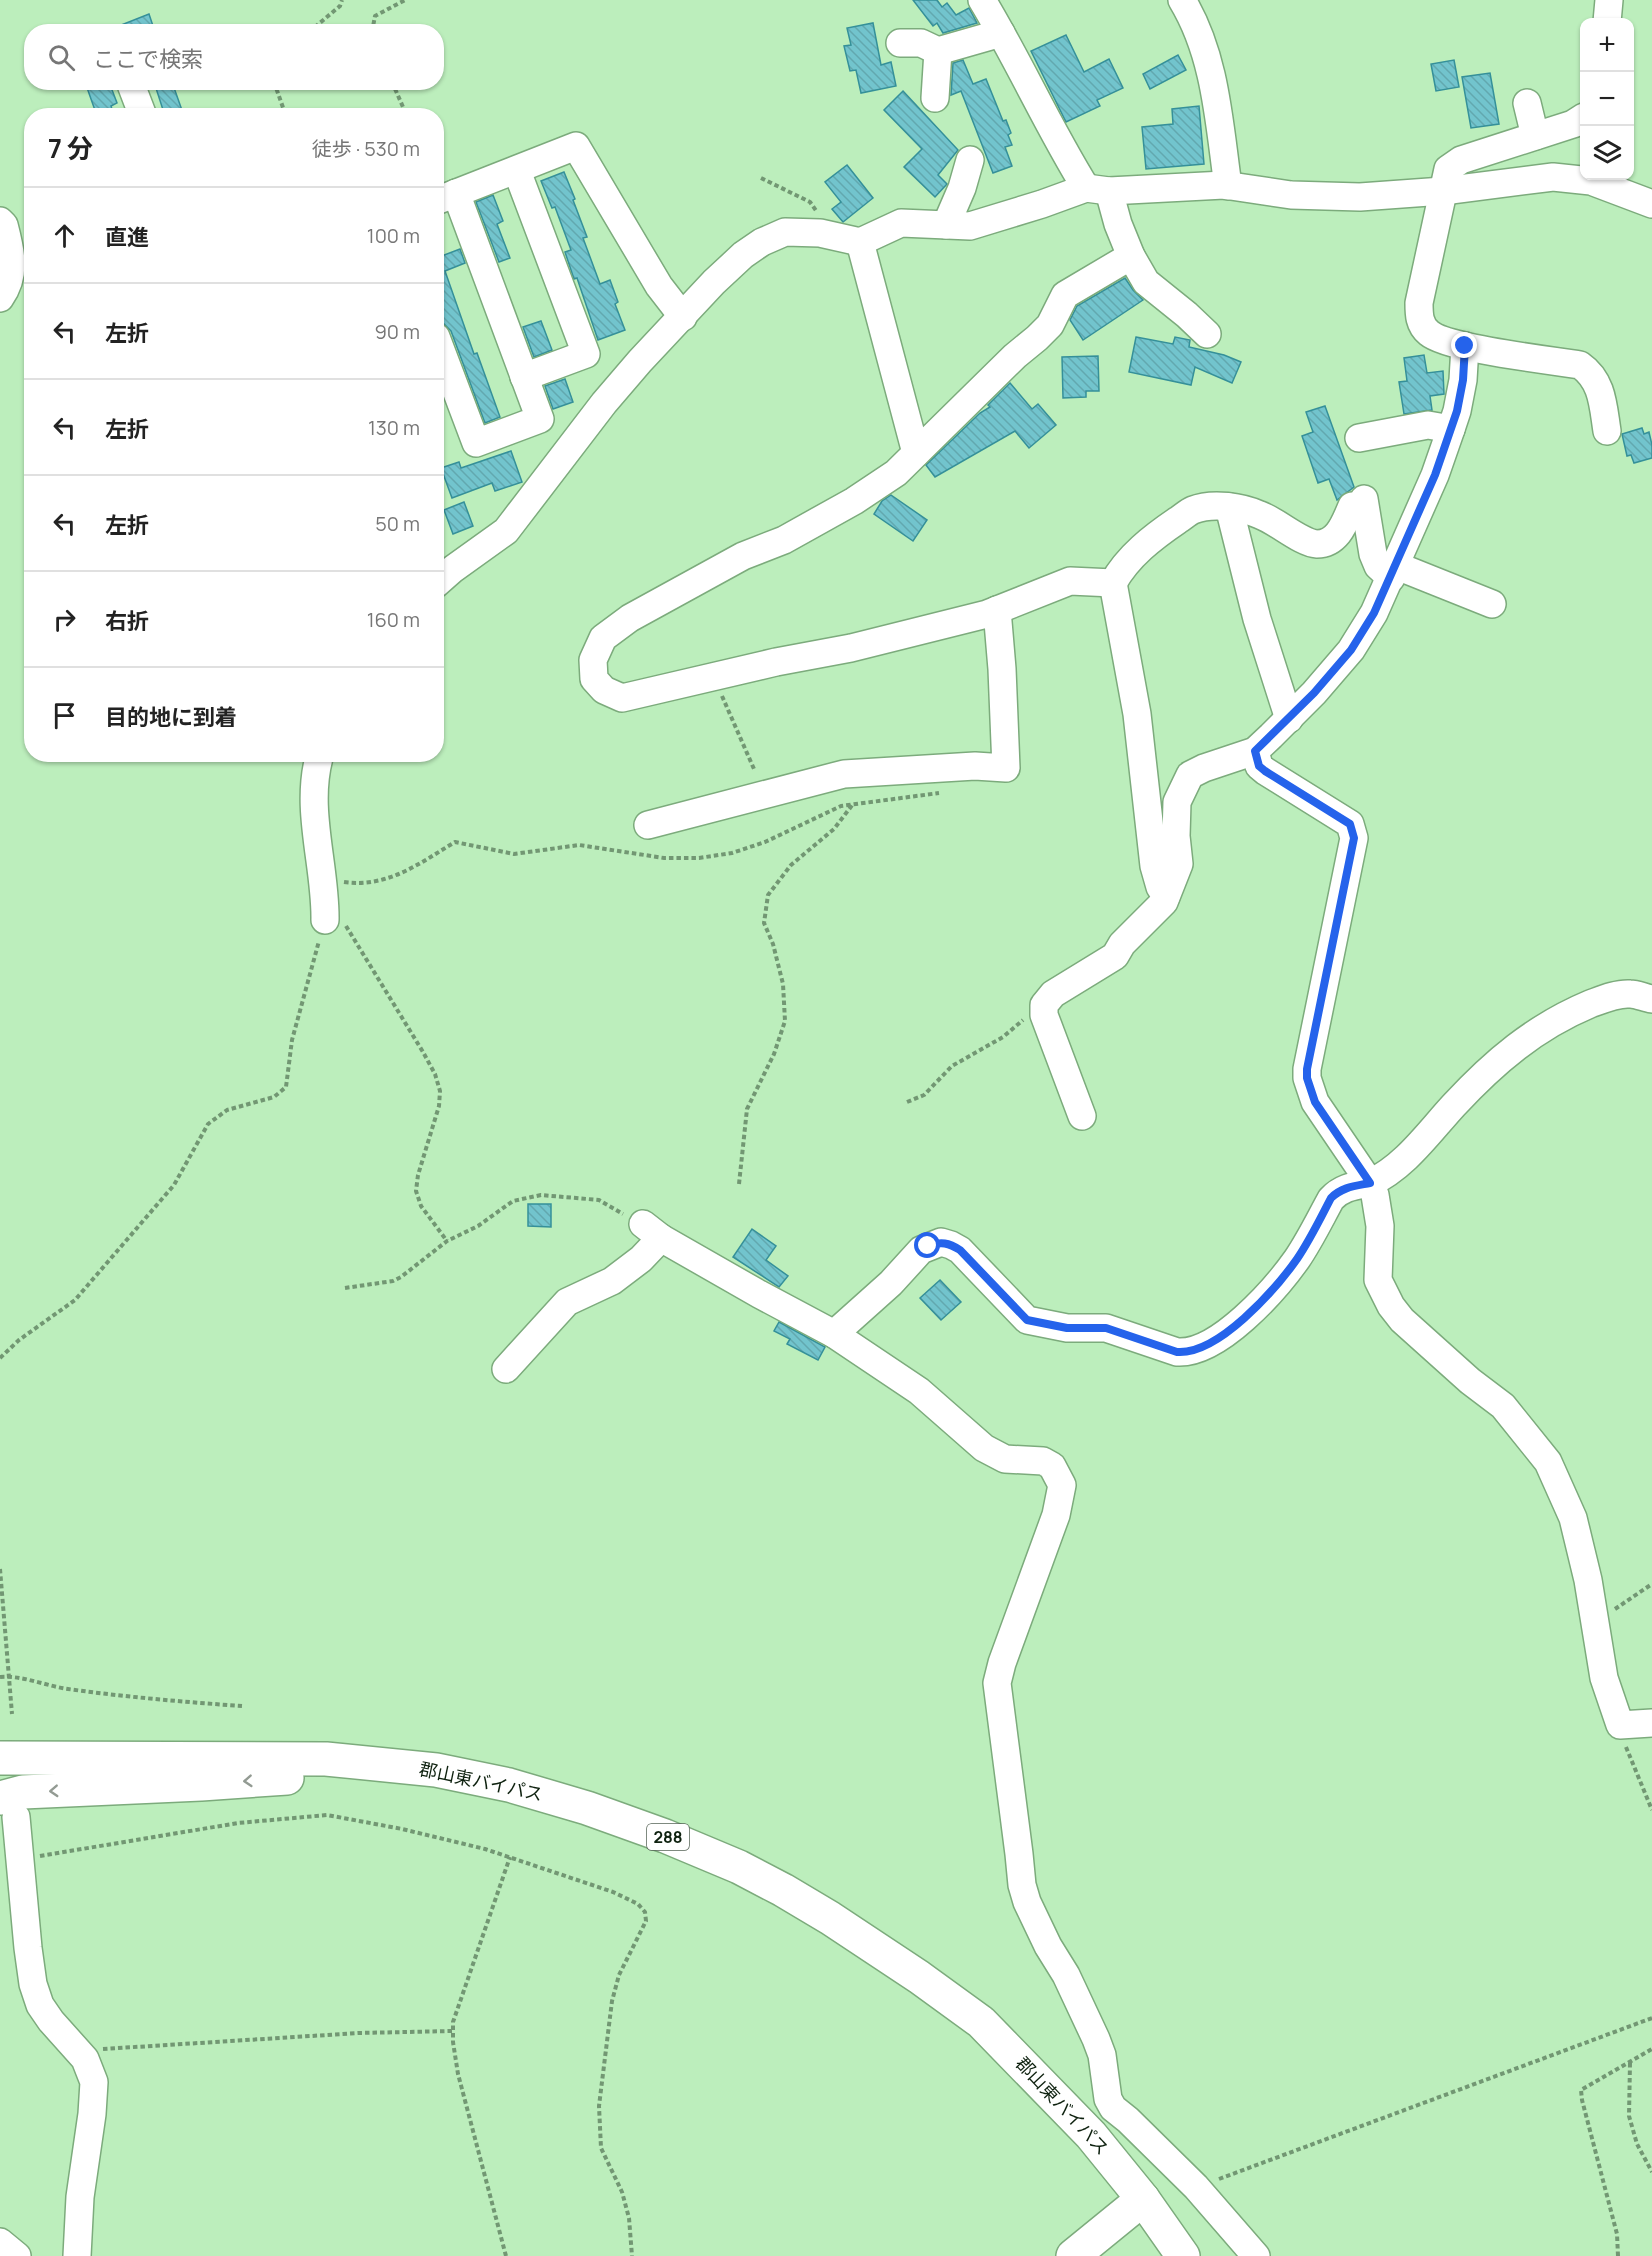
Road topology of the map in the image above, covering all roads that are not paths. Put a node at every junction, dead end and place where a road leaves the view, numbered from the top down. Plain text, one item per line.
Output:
1 (982, 0) edge
2 (1182, 0) edge
3 (1609, 0) edge
4 (1607, 18) edge
5 (1001, 33) junction
6 (900, 43) dead end
7 (938, 51) junction
8 (133, 90) edge
9 (935, 98) dead end
10 (1527, 103) dead end
11 (140, 108) edge
12 (1580, 120) edge
13 (1534, 136) junction
14 (970, 160) dead end
15 (517, 171) junction
16 (1228, 186) junction
17 (1097, 189) junction
18 (1443, 190) junction
19 (446, 197) edge
20 (1652, 204) edge
21 (0, 221) edge
22 (945, 225) junction
23 (860, 242) junction
24 (1131, 256) junction
25 (0, 298) edge
26 (683, 316) junction
27 (1207, 334) dead end
28 (1465, 346) junction
29 (444, 358) edge
30 (524, 377) junction
31 (1451, 429) junction
32 (1607, 431) dead end
33 (1359, 438) dead end
34 (916, 453) junction
35 (1229, 507) junction
36 (1394, 572) junction
37 (444, 577) edge
38 (1113, 583) junction
39 (1492, 604) dead end
40 (997, 610) junction
41 (1289, 719) junction
42 (1255, 751) junction
43 (318, 762) edge
44 (648, 825) dead end
45 (1166, 896) junction
46 (326, 908) road end
47 (1652, 999) edge
48 (1082, 1116) dead end
49 (1370, 1183) junction
50 (834, 1334) junction
51 (506, 1369) dead end
52 (1652, 1723) edge
53 (6, 1727) edge
54 (0, 1758) edge
55 (326, 1759) junction
56 (390, 1765) junction
57 (8, 1807) edge
58 (1137, 2204) junction
59 (0, 2242) edge
60 (18, 2256) edge
61 (77, 2256) edge
62 (1073, 2256) edge
63 (1164, 2256) edge
64 (1183, 2256) edge
65 (1256, 2256) edge

1 - 5 street
2 - 16 street
3 - 4 street
5 - 7 street
5 - 17 street
6 - 7 street
7 - 9 street
8 - 11 street
10 - 13 street
12 - 13 street
13 - 18 street
14 - 22 street
15 - 19 street
15 - 26 street
15 - 30 street
16 - 17 street
16 - 18 street
17 - 22 street
17 - 24 street
18 - 20 street
18 - 28 street
19 - 30 street
21 - 25 street
22 - 23 street
23 - 26 street
23 - 34 street
24 - 27 street
24 - 34 street
26 - 37 street
28 - 31 street
28 - 32 street
29 - 30 street
31 - 33 street
31 - 36 street
34 - 40 street
35 - 36 street
35 - 38 street
35 - 41 street
36 - 39 street
36 - 41 street
38 - 40 street
38 - 45 street
40 - 44 street
41 - 42 street
42 - 45 street
42 - 49 street
43 - 46 street
45 - 48 street
47 - 49 street
49 - 50 street
49 - 52 street
50 - 51 street
50 - 65 street
53 - 55 highway
54 - 55 highway, 郡山東バイパス / 288
55 - 56 highway, 郡山東バイパス / 288
56 -> 57 highway
56 - 58 highway, 郡山東バイパス / 288
57 - 61 street
58 - 62 highway
58 - 63 highway, 郡山東バイパス / 288
58 - 64 highway, 郡山東バイパス / 288
59 - 60 street

